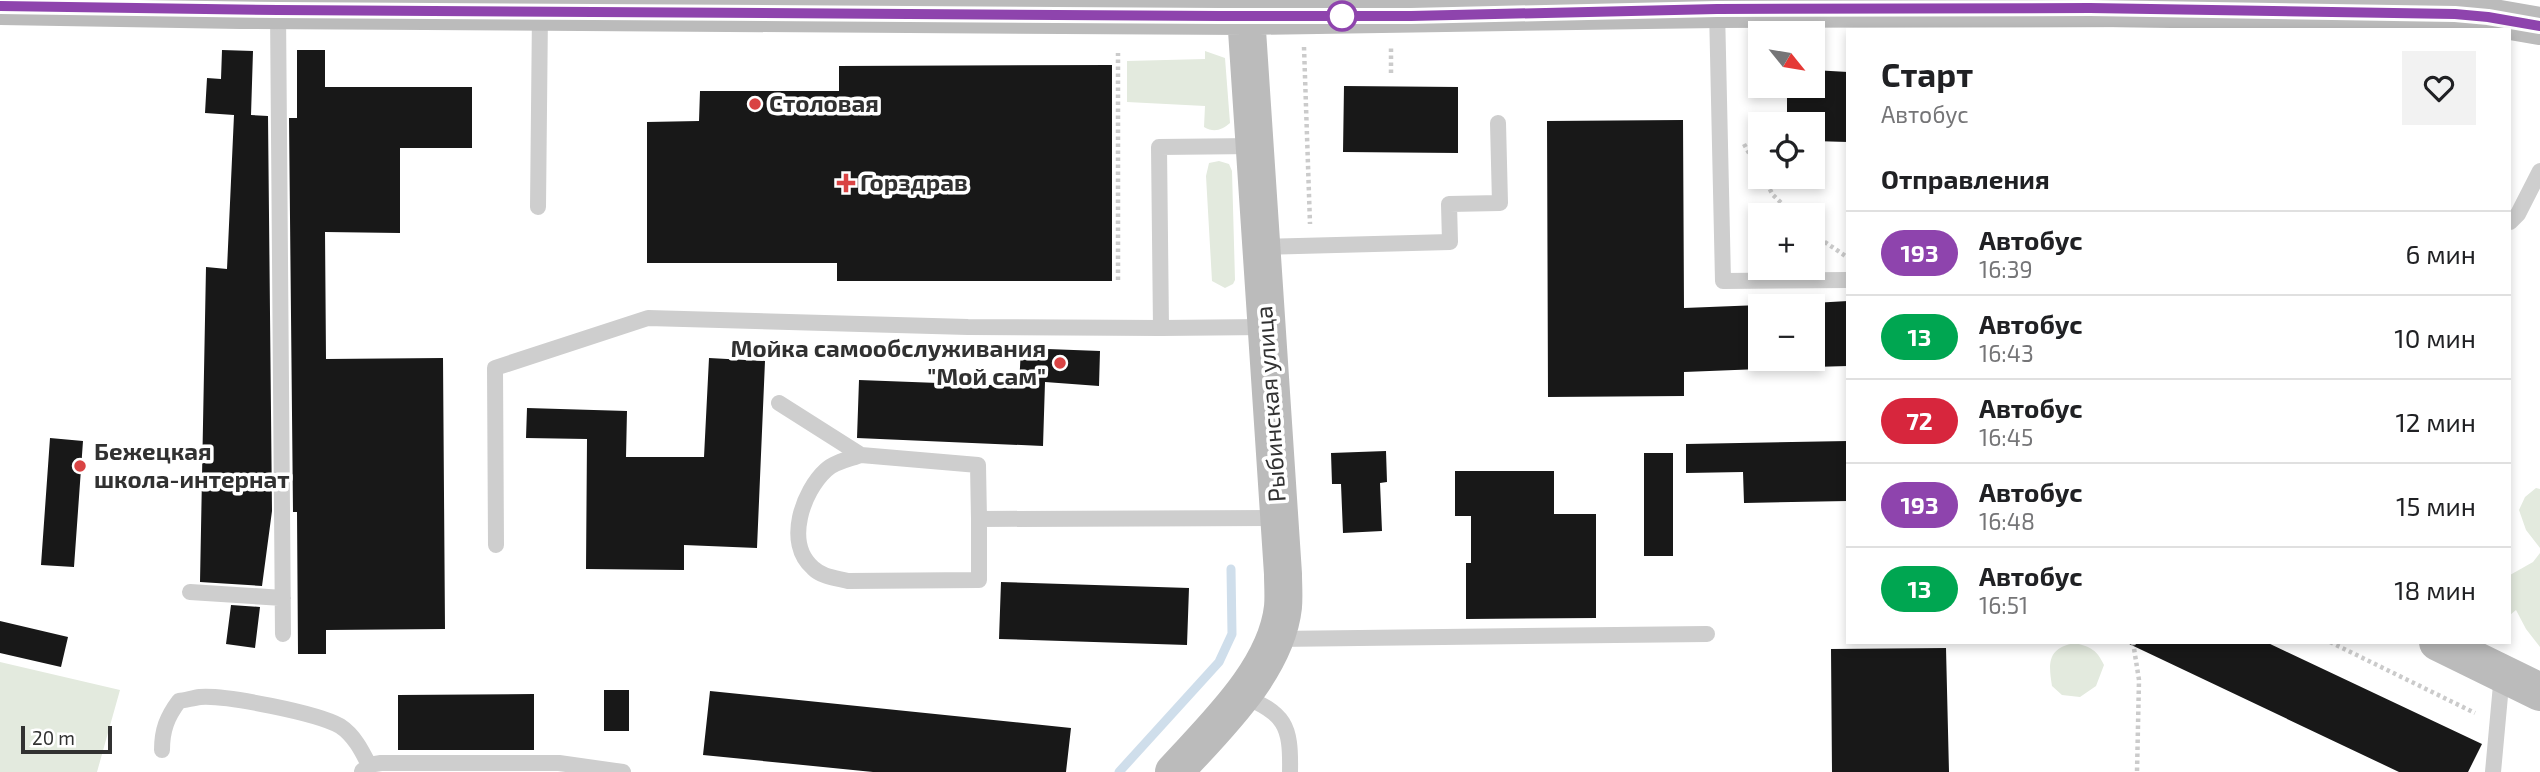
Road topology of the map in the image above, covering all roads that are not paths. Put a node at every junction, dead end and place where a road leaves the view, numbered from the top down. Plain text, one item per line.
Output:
1 (2218, 5) edge
2 (0, 6) edge
3 (704, 7) edge
4 (1245, 8) edge
5 (1717, 9) junction
6 (278, 10) junction
7 (540, 12) junction
8 (2454, 22) edge
9 (2540, 26) edge
10 (1498, 123) dead end
11 (1255, 146) junction
12 (2540, 171) edge
13 (538, 207) dead end
14 (2511, 221) edge
15 (1261, 247) junction
16 (1846, 280) edge
17 (1266, 327) junction
18 (1161, 328) junction
19 (779, 403) dead end
20 (860, 455) junction
21 (1279, 518) junction
22 (979, 519) junction
23 (496, 545) dead end
24 (190, 592) dead end
25 (283, 598) junction
26 (283, 634) dead end
27 (1707, 634) dead end
28 (1275, 639) junction
29 (2442, 644) edge
30 (2502, 674) junction
31 (2540, 692) edge
32 (1241, 695) junction
33 (162, 750) dead end
34 (558, 768) edge
35 (365, 769) edge
36 (623, 772) edge
37 (1174, 772) edge
38 (1290, 772) edge
39 (2493, 772) edge

1 - 5 street
1 - 8 street
2 - 6 street
3 - 4 street
3 - 7 street
4 - 5 street
4 - 11 street, Рыбинская улица
5 - 16 lane
6 - 7 street
6 - 25 lane
7 - 13 lane
8 - 9 street
10 - 15 lane
11 - 15 street, Рыбинская улица
11 - 18 lane
12 - 14 lane
15 - 17 street, Рыбинская улица
17 - 18 lane
17 - 21 street, Рыбинская улица
18 - 23 lane
19 - 20 lane
20 - 22 lane
20 - 22 lane
21 - 22 lane
21 - 28 street, Рыбинская улица
24 - 25 lane
25 - 26 lane
27 - 28 lane
28 - 32 street, Рыбинская улица
29 - 30 street
30 - 31 street
30 - 39 lane
32 - 37 street, Рыбинская улица
32 - 38 lane
33 - 35 lane
34 - 35 lane
34 - 36 lane

